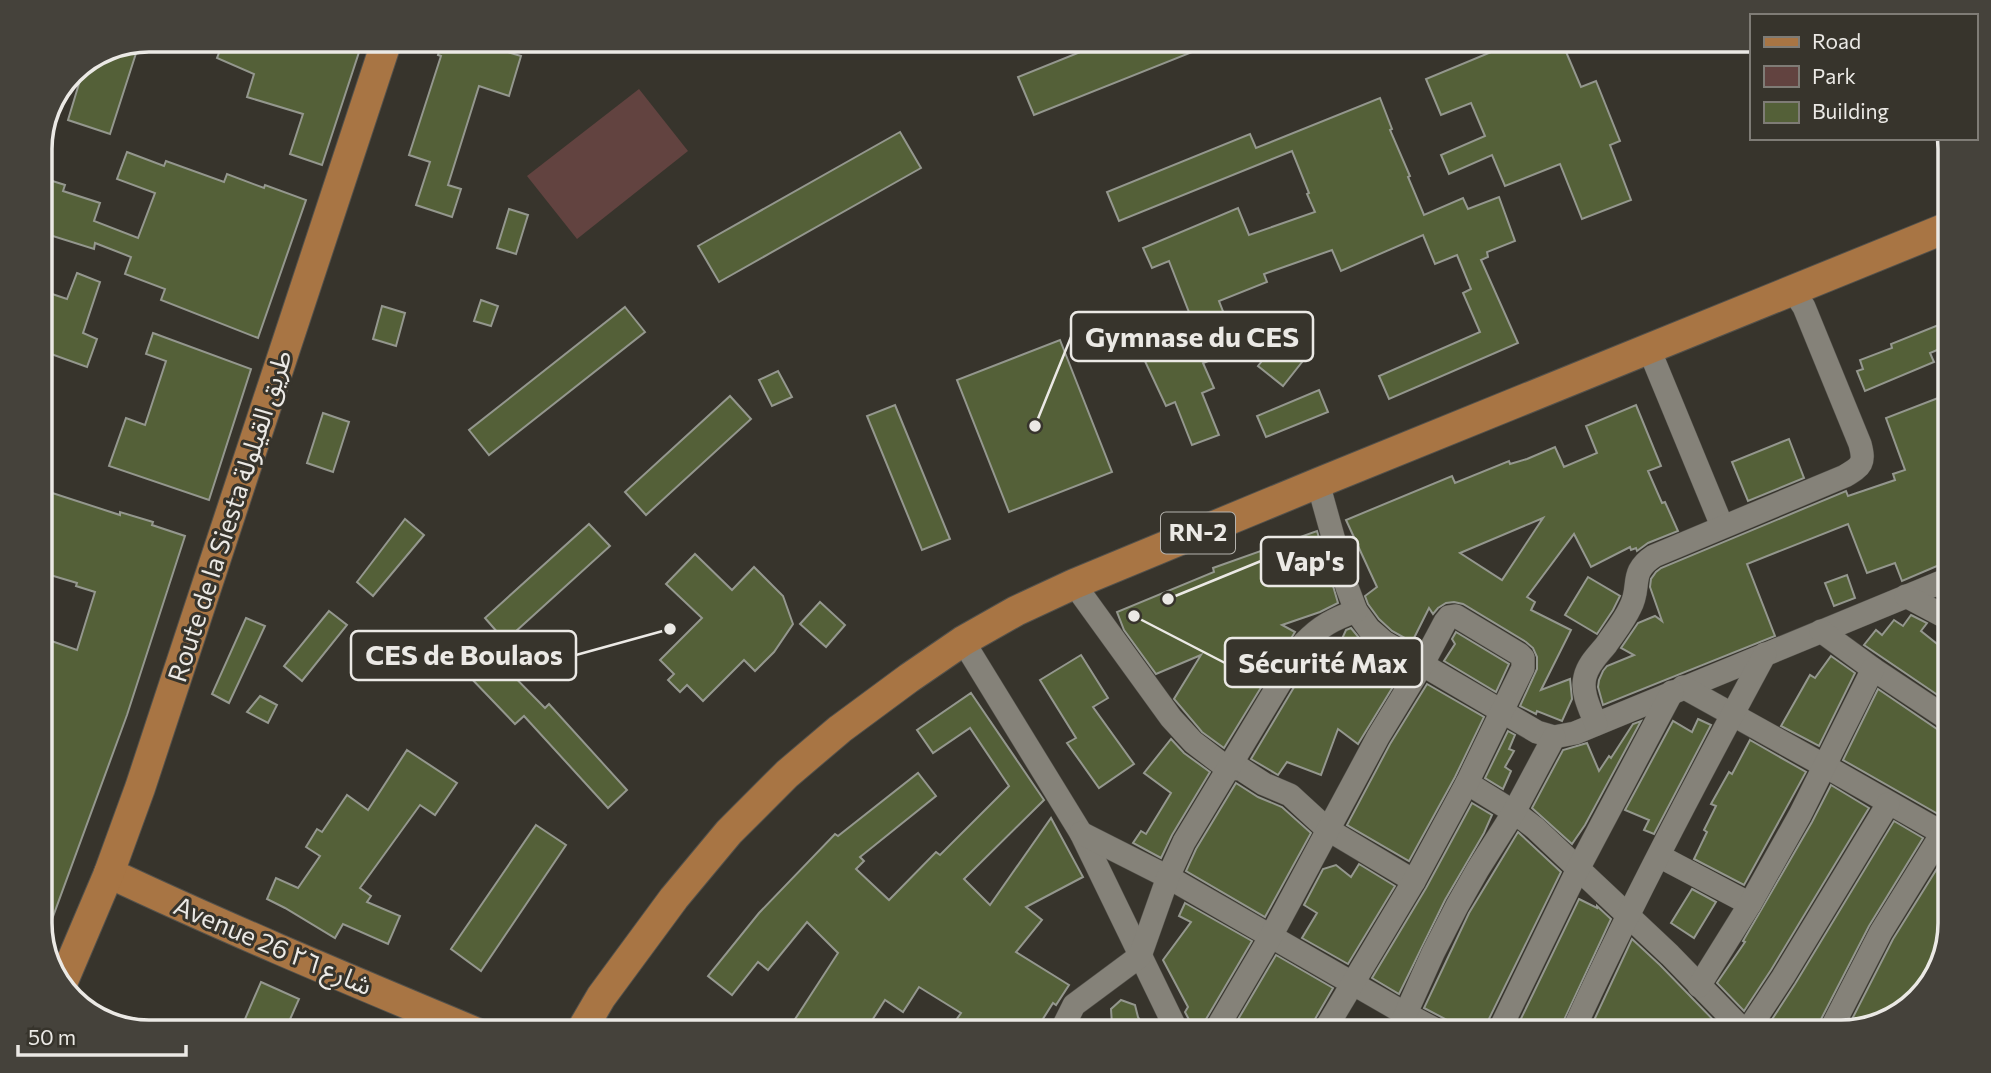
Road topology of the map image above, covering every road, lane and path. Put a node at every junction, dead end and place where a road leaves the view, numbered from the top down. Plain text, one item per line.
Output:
1 (383, 52) edge
2 (1938, 232) edge
3 (1938, 252) edge
4 (1798, 299) junction
5 (1653, 357) junction
6 (1321, 492) junction
7 (1722, 526) junction
8 (1938, 583) edge
9 (1079, 591) junction
10 (1906, 596) junction
11 (1356, 611) junction
12 (1938, 613) edge
13 (1821, 631) junction
14 (968, 648) junction
15 (1765, 654) junction
16 (1422, 665) junction
17 (1873, 669) junction
18 (1677, 690) junction
19 (1502, 712) junction
20 (1938, 712) edge
21 (1732, 714) junction
22 (1596, 724) junction
23 (1554, 737) junction
24 (1825, 766) junction
25 (1227, 768) junction
26 (1467, 783) junction
27 (1888, 803) junction
28 (1514, 812) junction
29 (1938, 826) edge
30 (1327, 830) junction
31 (1081, 833) junction
32 (1938, 846) edge
33 (1659, 856) junction
34 (1578, 869) junction
35 (109, 873) junction
36 (1168, 877) junction
37 (1414, 881) junction
38 (1750, 904) junction
39 (1628, 916) junction
40 (1271, 936) junction
41 (1140, 956) junction
42 (66, 973) edge
43 (1352, 983) junction
44 (1699, 986) junction
45 (446, 1020) edge
46 (588, 1020) edge
47 (610, 1020) edge
48 (1066, 1020) edge
49 (1172, 1020) edge
50 (1222, 1020) edge
51 (1331, 1020) edge
52 (1397, 1020) edge
53 (1402, 1020) edge
54 (1504, 1020) edge
55 (1578, 1020) edge
56 (1733, 1020) edge
57 (1755, 1020) edge
58 (1836, 1020) edge

1 - 35 main road, Route de la Siesta طريق القيلولة
2 - 4 main road, RN-2
3 - 4 main road, RN-2
4 - 5 main road, RN-2
4 - 7 street
5 - 6 main road, RN-2
5 - 7 street
6 - 9 main road, RN-2
6 - 11 street
7 - 22 street
8 - 10 street
9 - 14 main road, RN-2
9 - 25 street
10 - 12 street
10 - 13 street
11 - 16 street
11 - 25 street
13 - 15 street
13 - 17 street
14 - 31 street
14 - 46 main road, RN-2
14 - 47 main road, RN-2
15 - 18 street
15 - 21 street
16 - 19 street
16 - 19 street
16 - 30 street
17 - 20 street
17 - 24 street
18 - 21 street
18 - 22 street
18 - 34 street
19 - 23 street
19 - 26 street
21 - 24 street
21 - 33 street
22 - 23 street
23 - 28 street
24 - 27 street
24 - 38 street
25 - 30 street
25 - 36 street
26 - 28 street
26 - 37 street
27 - 29 street
27 - 57 street
28 - 34 street
28 - 53 street
30 - 37 street
30 - 40 street
31 - 36 street
31 - 41 street
32 - 58 street
33 - 38 street
33 - 39 street
34 - 39 street
34 - 54 street
35 - 42 main road, Route de la Siesta طريق القيلولة
35 - 45 main road, Avenue 26 شارع ٢٦
36 - 40 street
36 - 41 street
37 - 43 street
38 - 44 street
39 - 44 street
39 - 55 street
40 - 43 street
40 - 50 street
41 - 48 street
41 - 49 street
43 - 51 street
43 - 52 street
44 - 56 street

